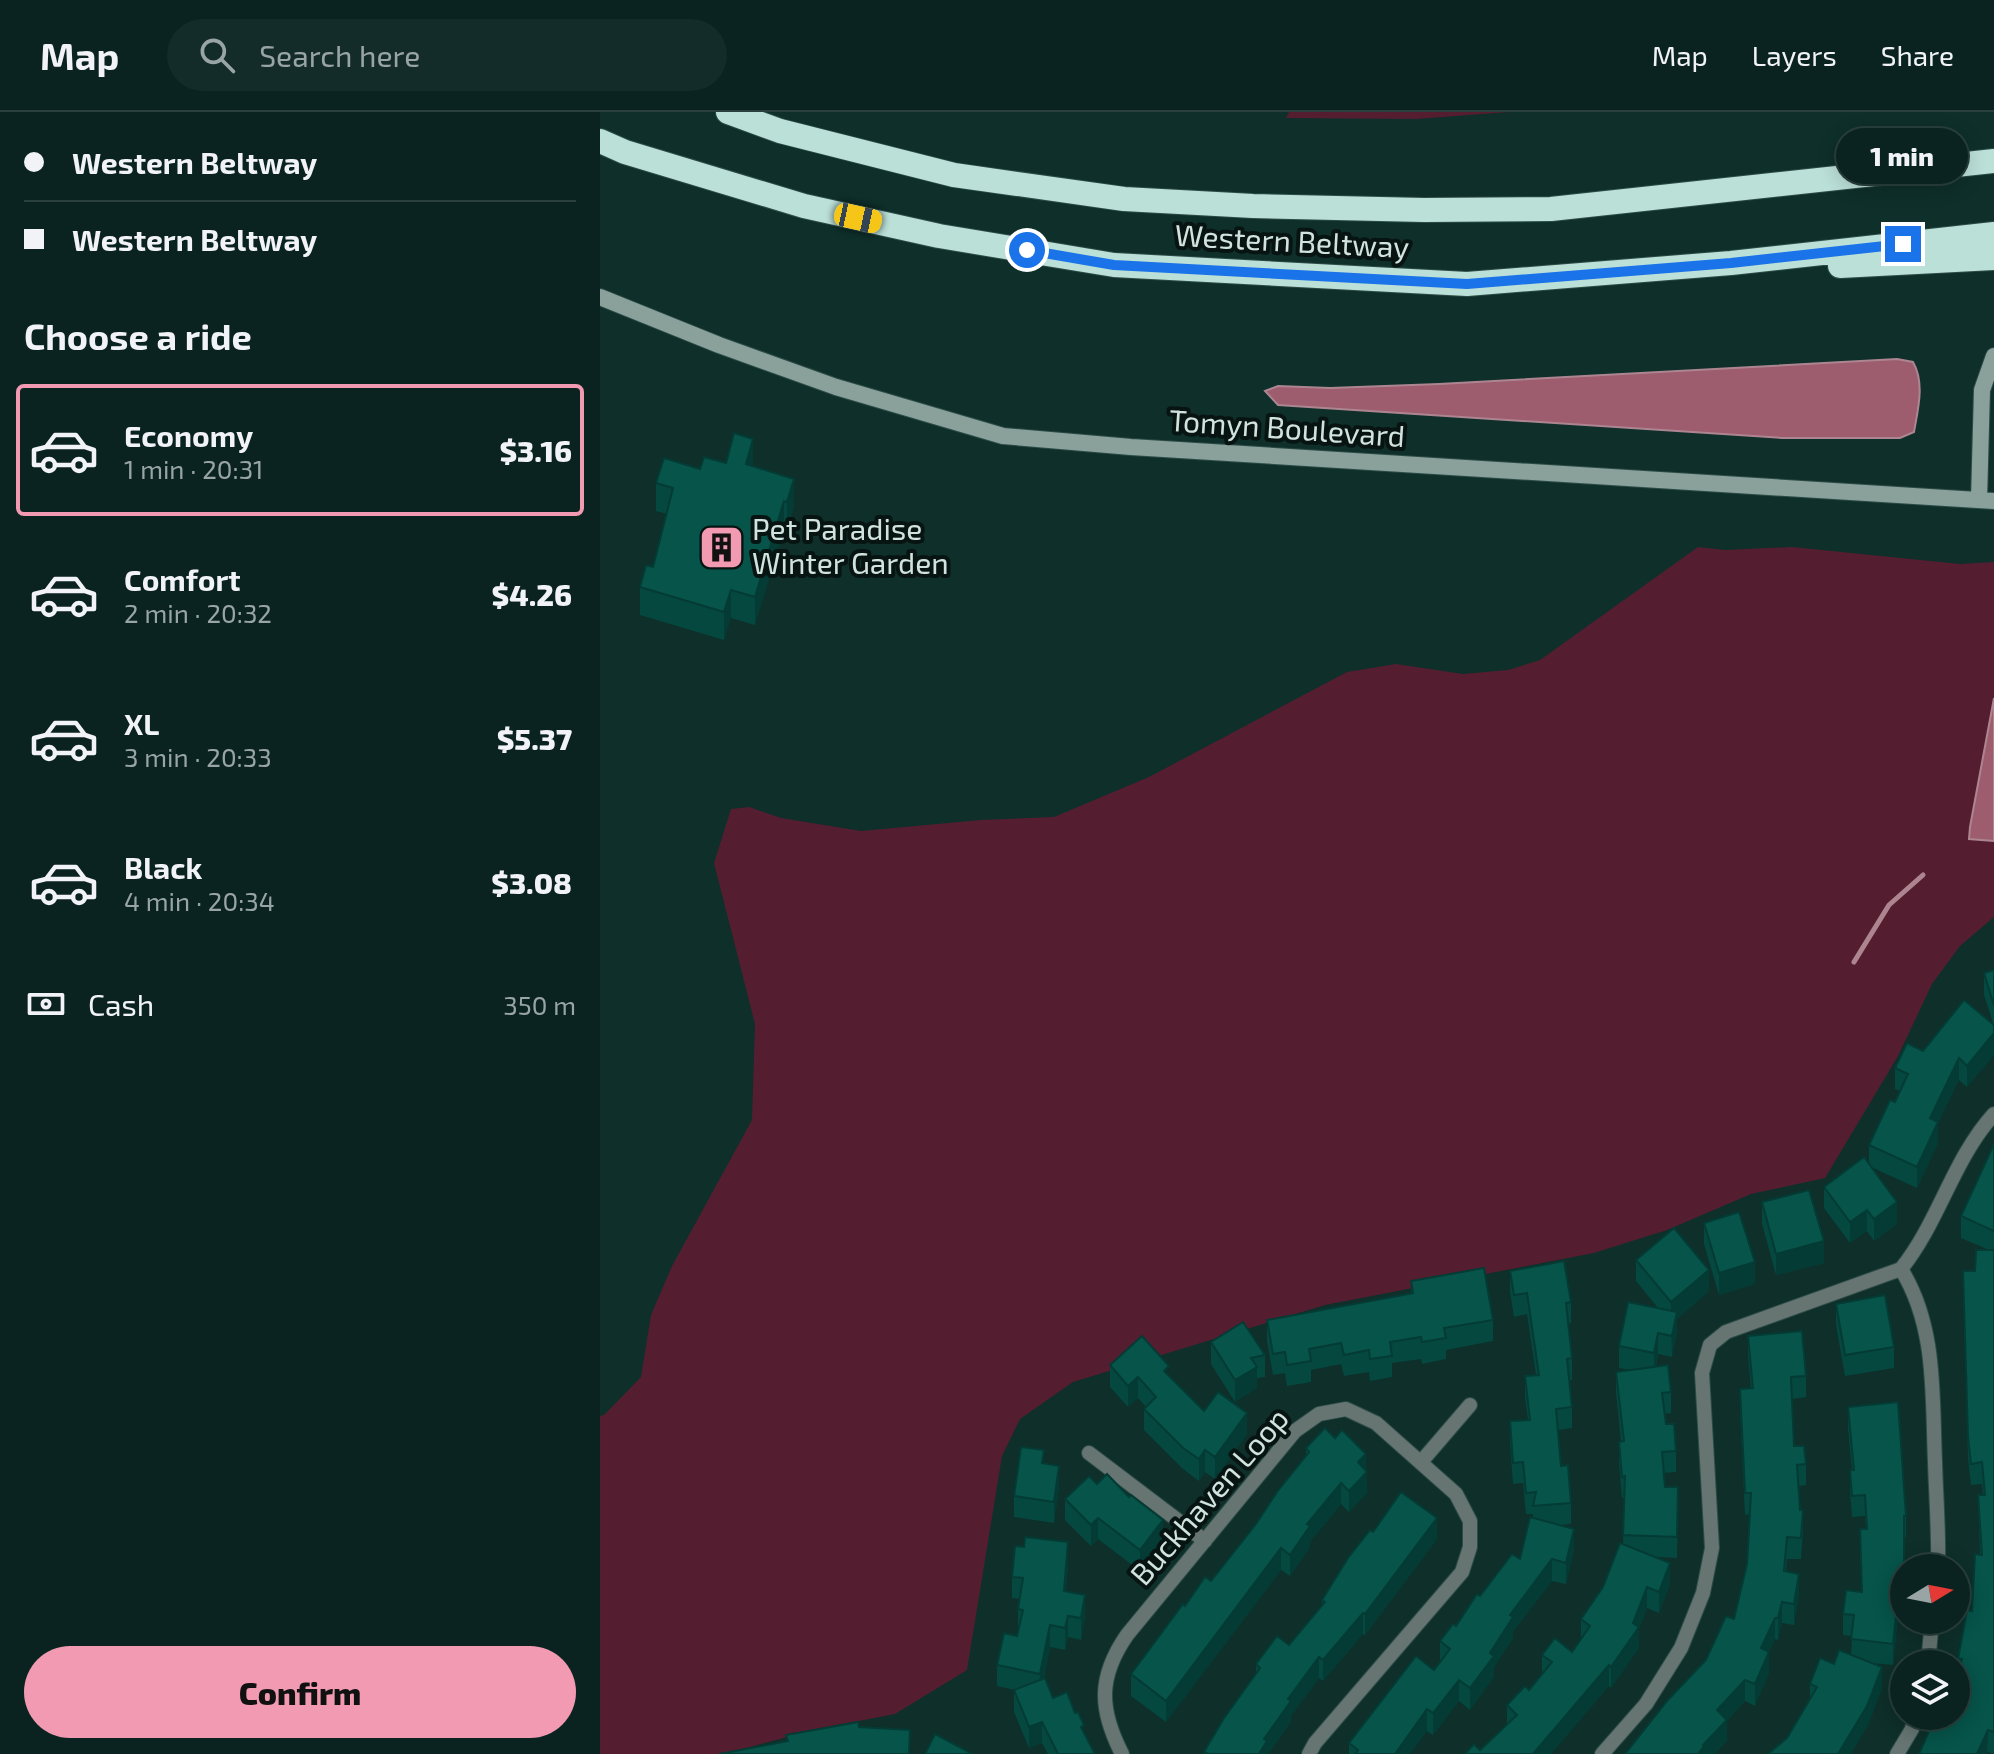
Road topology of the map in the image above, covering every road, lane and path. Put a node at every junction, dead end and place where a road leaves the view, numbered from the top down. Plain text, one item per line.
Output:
1 (728, 112) edge
2 (600, 141) edge
3 (1994, 161) edge
4 (1987, 246) edge
5 (600, 297) edge
6 (1994, 356) edge
7 (1986, 501) edge
8 (1994, 1114) edge
9 (1901, 1269) junction
10 (1470, 1405) dead end
11 (1089, 1453) dead end
12 (1421, 1462) junction
13 (1205, 1541) junction
14 (1937, 1554) edge
15 (1911, 1730) edge
16 (1122, 1754) edge
17 (1309, 1754) edge
18 (1602, 1754) edge
19 (1897, 1754) edge

1 - 3 highway, Western Beltway
2 - 4 highway, Western Beltway
5 - 7 street, Tomyn Boulevard
6 - 7 street
8 - 9 street
9 - 14 street
9 - 18 street
10 - 12 street
11 - 13 street
12 - 13 street, Buckhaven Loop
12 - 17 street, Buckhaven Loop
13 - 16 street, Buckhaven Loop
15 - 19 street

